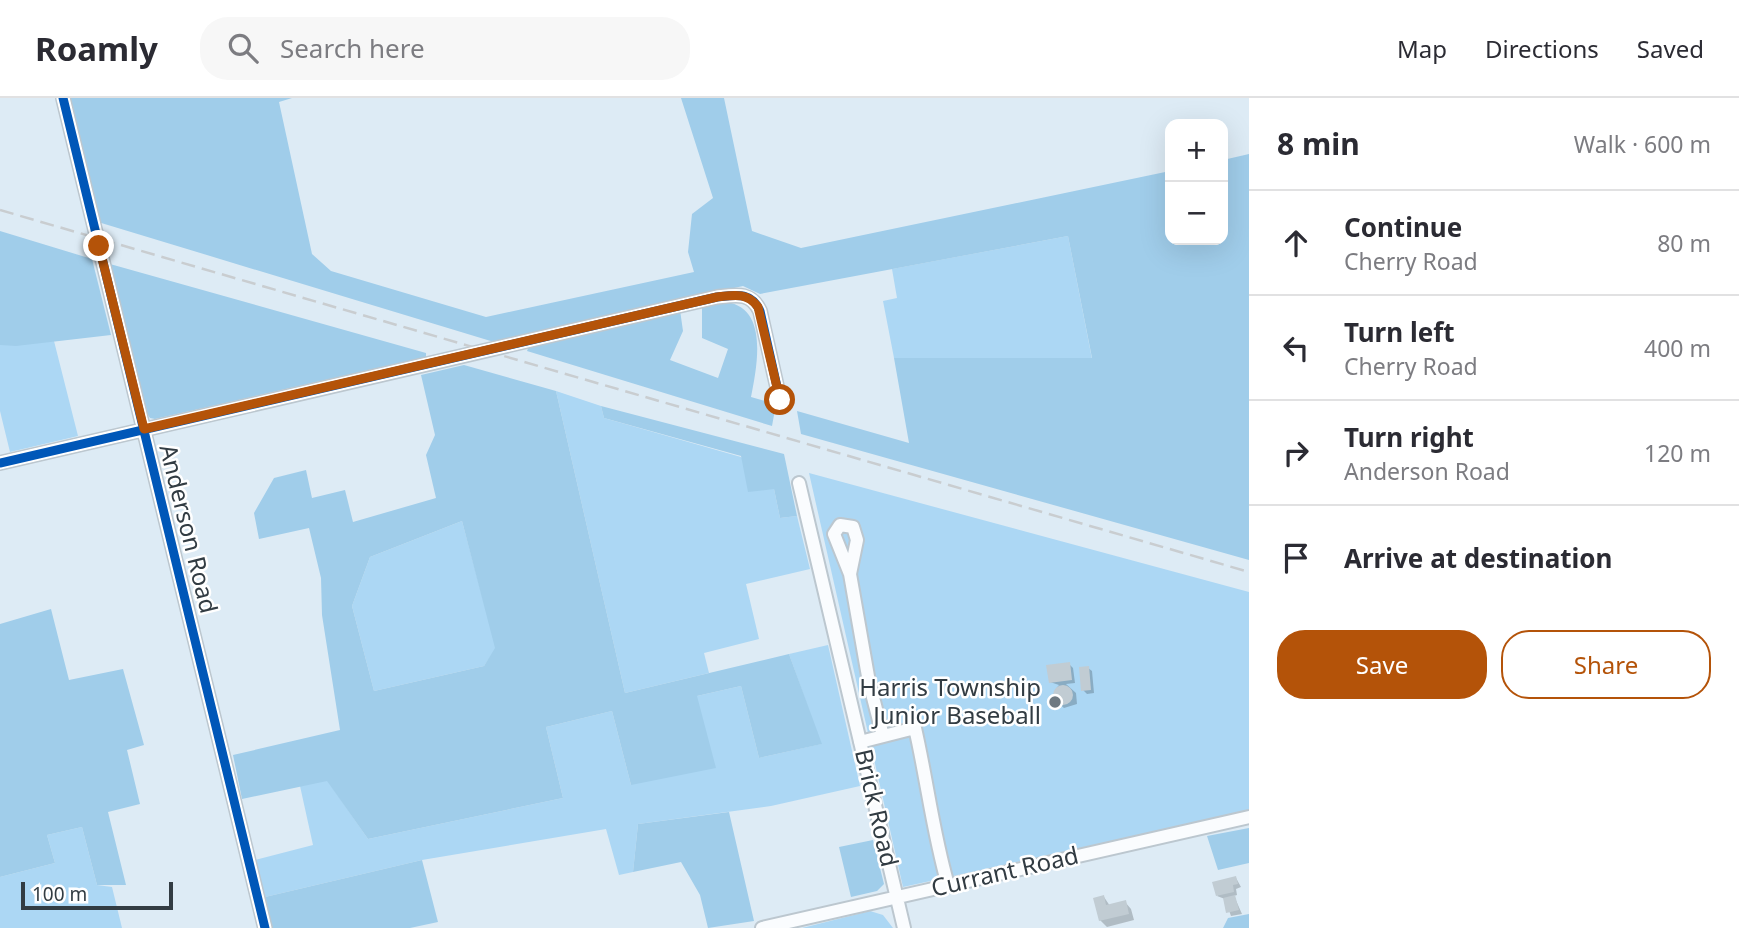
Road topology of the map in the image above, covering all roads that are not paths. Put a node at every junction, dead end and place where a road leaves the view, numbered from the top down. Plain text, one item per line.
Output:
1 (63, 98) edge
2 (780, 400) dead end
3 (144, 429) junction
4 (0, 463) edge
5 (799, 483) dead end
6 (850, 574) dead end
7 (883, 736) junction
8 (860, 742) junction
9 (1249, 817) edge
10 (948, 886) junction
11 (897, 897) junction
12 (265, 928) edge
13 (762, 928) edge
14 (904, 928) edge

1 - 3 street, Anderson Road
2 - 3 street
3 - 4 street
3 - 12 street, Anderson Road
5 - 8 street, Brick Road
6 - 7 street
7 - 8 street
7 - 10 street
8 - 11 street, Brick Road
9 - 10 street, Currant Road
10 - 11 street, Currant Road
11 - 13 street, Currant Road
11 - 14 street, Brick Road

